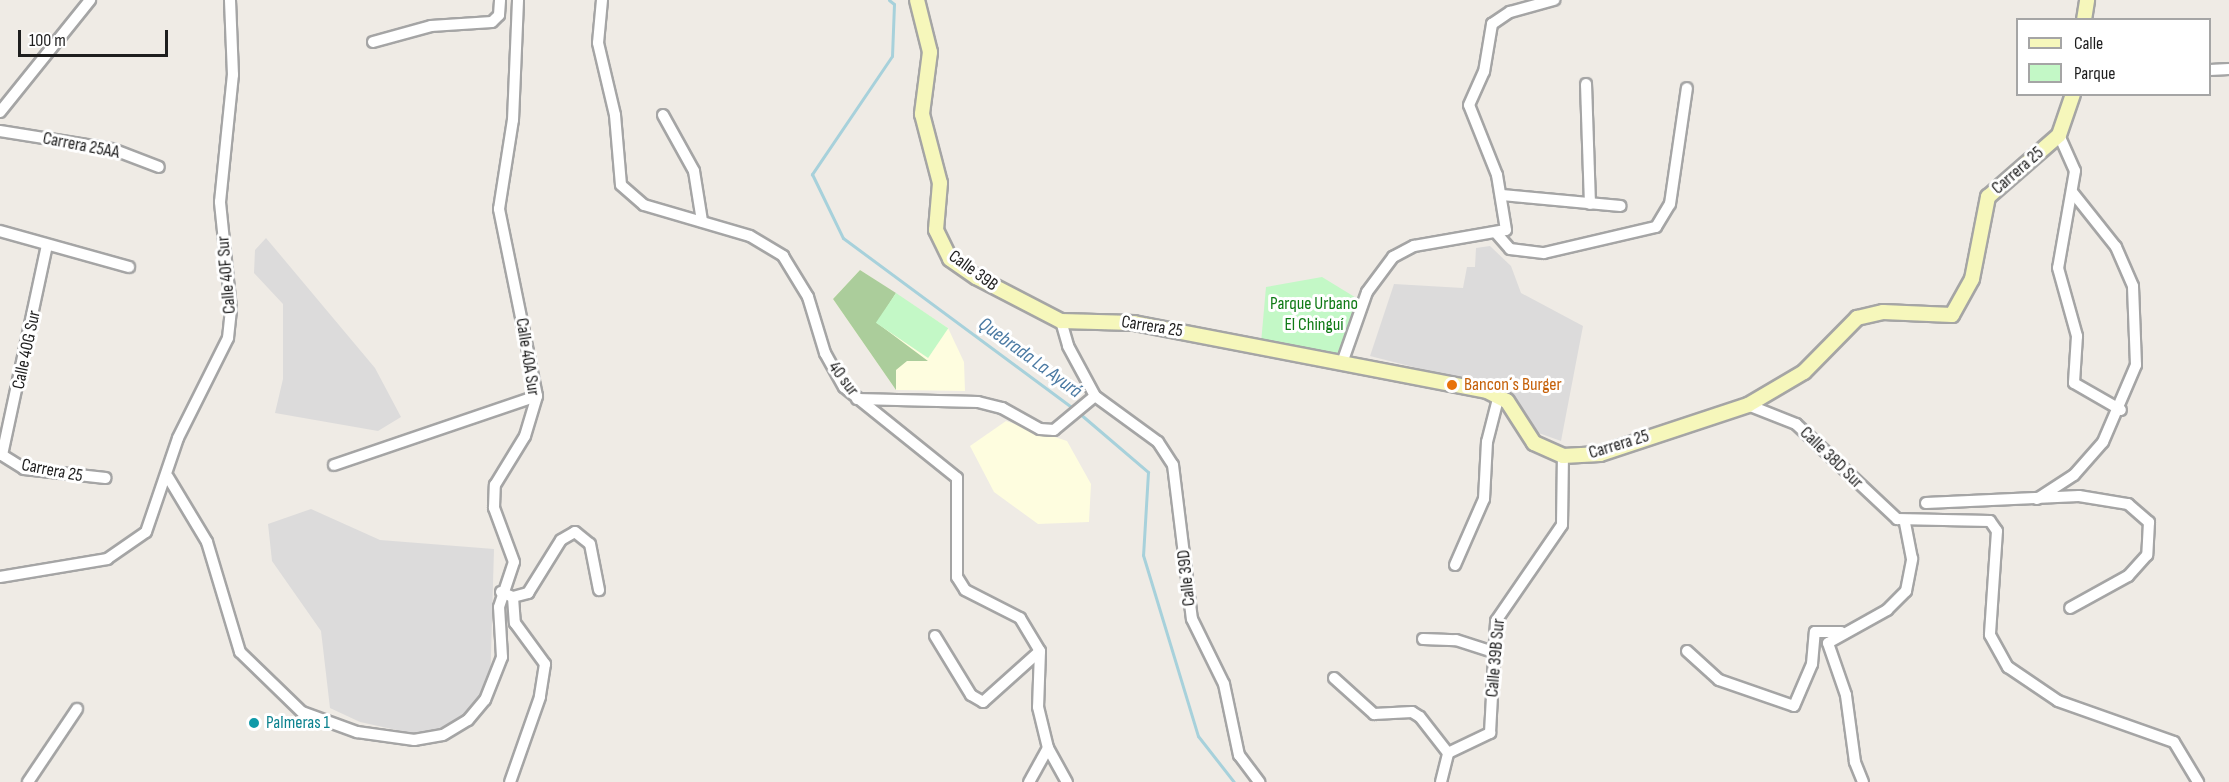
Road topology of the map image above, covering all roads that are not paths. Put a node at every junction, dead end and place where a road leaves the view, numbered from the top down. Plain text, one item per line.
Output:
1 (90, 0) edge
2 (230, 0) edge
3 (500, 0) edge
4 (518, 0) edge
5 (602, 0) edge
6 (917, 0) edge
7 (1554, 0) edge
8 (2087, 0) edge
9 (2084, 18) edge
10 (373, 42) dead end
11 (2229, 69) edge
12 (2211, 70) edge
13 (1586, 84) dead end
14 (1687, 88) dead end
15 (2072, 96) edge
16 (0, 112) edge
17 (663, 115) dead end
18 (0, 131) edge
19 (2059, 135) junction
20 (159, 167) dead end
21 (2073, 193) junction
22 (1502, 195) junction
23 (1590, 204) junction
24 (1620, 206) dead end
25 (702, 221) junction
26 (0, 231) edge
27 (1497, 234) junction
28 (47, 244) junction
29 (129, 267) dead end
30 (1061, 321) junction
31 (1342, 363) junction
32 (1499, 395) junction
33 (537, 396) junction
34 (1095, 396) junction
35 (857, 399) junction
36 (1748, 405) junction
37 (2121, 410) junction
38 (1, 455) edge
39 (1563, 456) junction
40 (334, 465) dead end
41 (2074, 475) junction
42 (168, 477) junction
43 (106, 478) dead end
44 (2079, 496) junction
45 (2037, 499) junction
46 (1926, 503) dead end
47 (1905, 522) junction
48 (1455, 565) dead end
49 (0, 576) edge
50 (599, 590) dead end
51 (501, 592) junction
52 (513, 597) junction
53 (2070, 608) dead end
54 (1841, 632) junction
55 (935, 636) dead end
56 (1424, 639) dead end
57 (1040, 651) junction
58 (1688, 651) dead end
59 (1494, 652) junction
60 (1334, 678) dead end
61 (77, 709) dead end
62 (1048, 748) junction
63 (1448, 753) junction
64 (28, 782) edge
65 (510, 782) edge
66 (1029, 782) edge
67 (1067, 782) edge
68 (1259, 782) edge
69 (1441, 782) edge
70 (1863, 782) edge
71 (2198, 782) edge

1 - 16 street
2 - 42 street, Calle 40F Sur
3 - 10 street
4 - 33 street, Calle 40A Sur
5 - 25 street, 40 sur
6 - 30 street, Calle 39B
7 - 22 street
8 - 9 street
11 - 12 street
13 - 23 street
14 - 27 street
15 - 19 street
17 - 25 street
18 - 20 street, Carrera 25AA
19 - 21 street
19 - 36 street, Carrera 25
21 - 37 street
21 - 37 street
22 - 23 street
22 - 27 street
23 - 24 street
25 - 35 street, 40 sur
26 - 28 street
27 - 31 street
28 - 29 street
28 - 38 street, Calle 40G Sur
30 - 31 street, Carrera 25
30 - 34 street
31 - 32 street, Carrera 25
32 - 39 street, Carrera 25
32 - 48 street
33 - 40 street
33 - 51 street, Calle 40A Sur
34 - 35 street
34 - 68 street, Calle 39D
35 - 57 street, 40 sur
36 - 39 street, Carrera 25
36 - 47 street, Calle 38D Sur
37 - 41 street
38 - 43 street, Carrera 25
39 - 59 street, Calle 39B Sur
41 - 44 street
41 - 45 street
42 - 49 street, Calle 40F Sur
42 - 51 street, Calle 40A Sur
44 - 45 street
44 - 53 street
45 - 46 street
47 - 54 street
47 - 71 street
50 - 52 street
51 - 52 street
52 - 65 street
54 - 58 street
54 - 70 street
55 - 57 street
56 - 59 street
57 - 62 street
59 - 63 street, Calle 39B Sur
60 - 63 street
61 - 64 street
62 - 66 street
62 - 67 street
63 - 69 street

